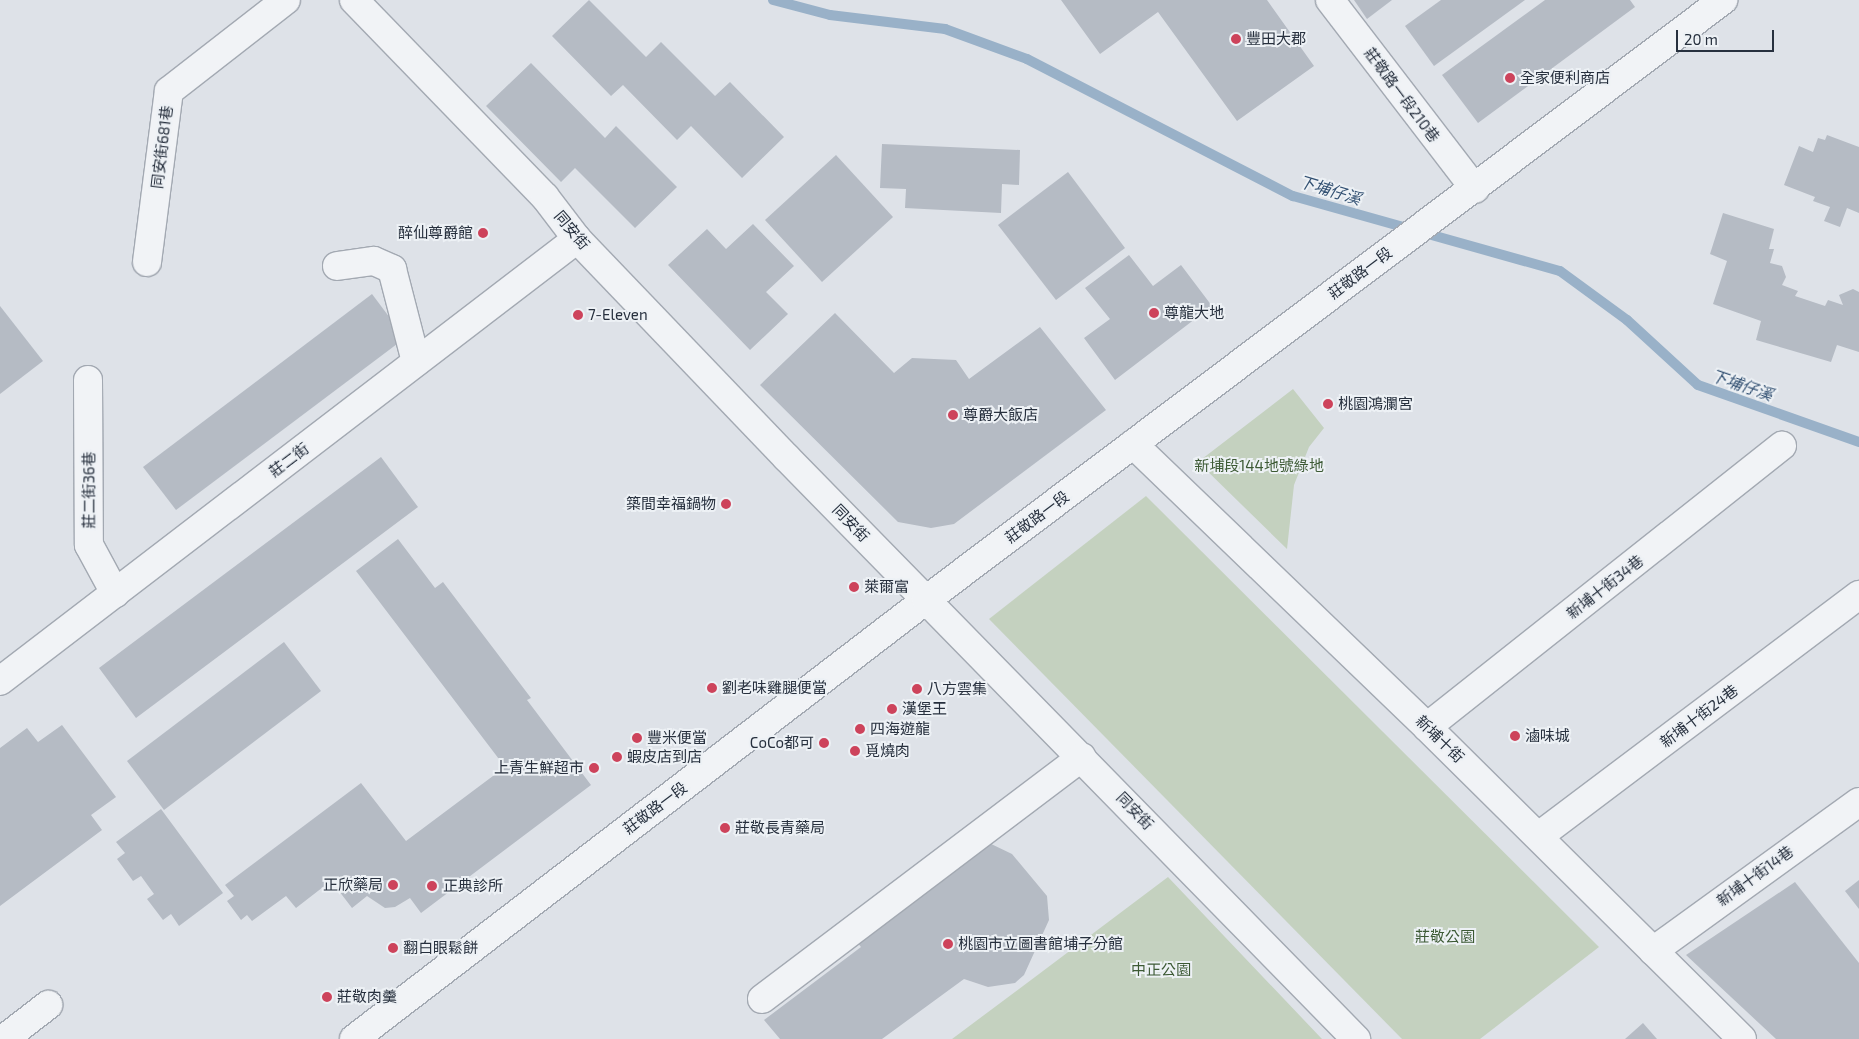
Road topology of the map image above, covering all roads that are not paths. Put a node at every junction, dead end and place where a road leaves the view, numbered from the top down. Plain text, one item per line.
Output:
1 (286, 0) edge
2 (354, 0) edge
3 (1330, 0) edge
4 (1723, 0) edge
5 (1475, 189) junction
6 (577, 239) junction
7 (147, 262) dead end
8 (337, 266) dead end
9 (416, 362) junction
10 (88, 380) dead end
11 (1133, 444) junction
12 (1782, 446) dead end
13 (115, 593) junction
14 (1859, 595) edge
15 (926, 600) junction
16 (0, 681) edge
17 (1428, 727) junction
18 (1082, 756) junction
19 (1859, 802) edge
20 (1539, 836) junction
21 (1653, 951) junction
22 (762, 998) dead end
23 (48, 1006) dead end
24 (4, 1039) edge
25 (354, 1039) edge
26 (1356, 1039) edge
27 (1742, 1039) edge

1 - 7 street, 同安街681巷
2 - 6 street, 同安街
3 - 5 street, 莊敬路一段210巷
4 - 5 street, 莊敬路一段
5 - 11 street, 莊敬路一段
6 - 9 street, 莊二街
6 - 15 street, 同安街
8 - 9 street
9 - 13 street, 莊二街
10 - 13 street, 莊二街36巷
11 - 15 street, 莊敬路一段
11 - 17 street, 新埔十街
12 - 17 street, 新埔十街34巷
13 - 16 street, 莊二街
14 - 20 street, 新埔十街24巷
15 - 18 street, 同安街
15 - 25 street, 莊敬路一段
17 - 20 street, 新埔十街
18 - 22 street
18 - 26 street, 同安街
19 - 21 street, 新埔十街14巷
20 - 21 street, 新埔十街
21 - 27 street, 新埔十街
23 - 24 street

